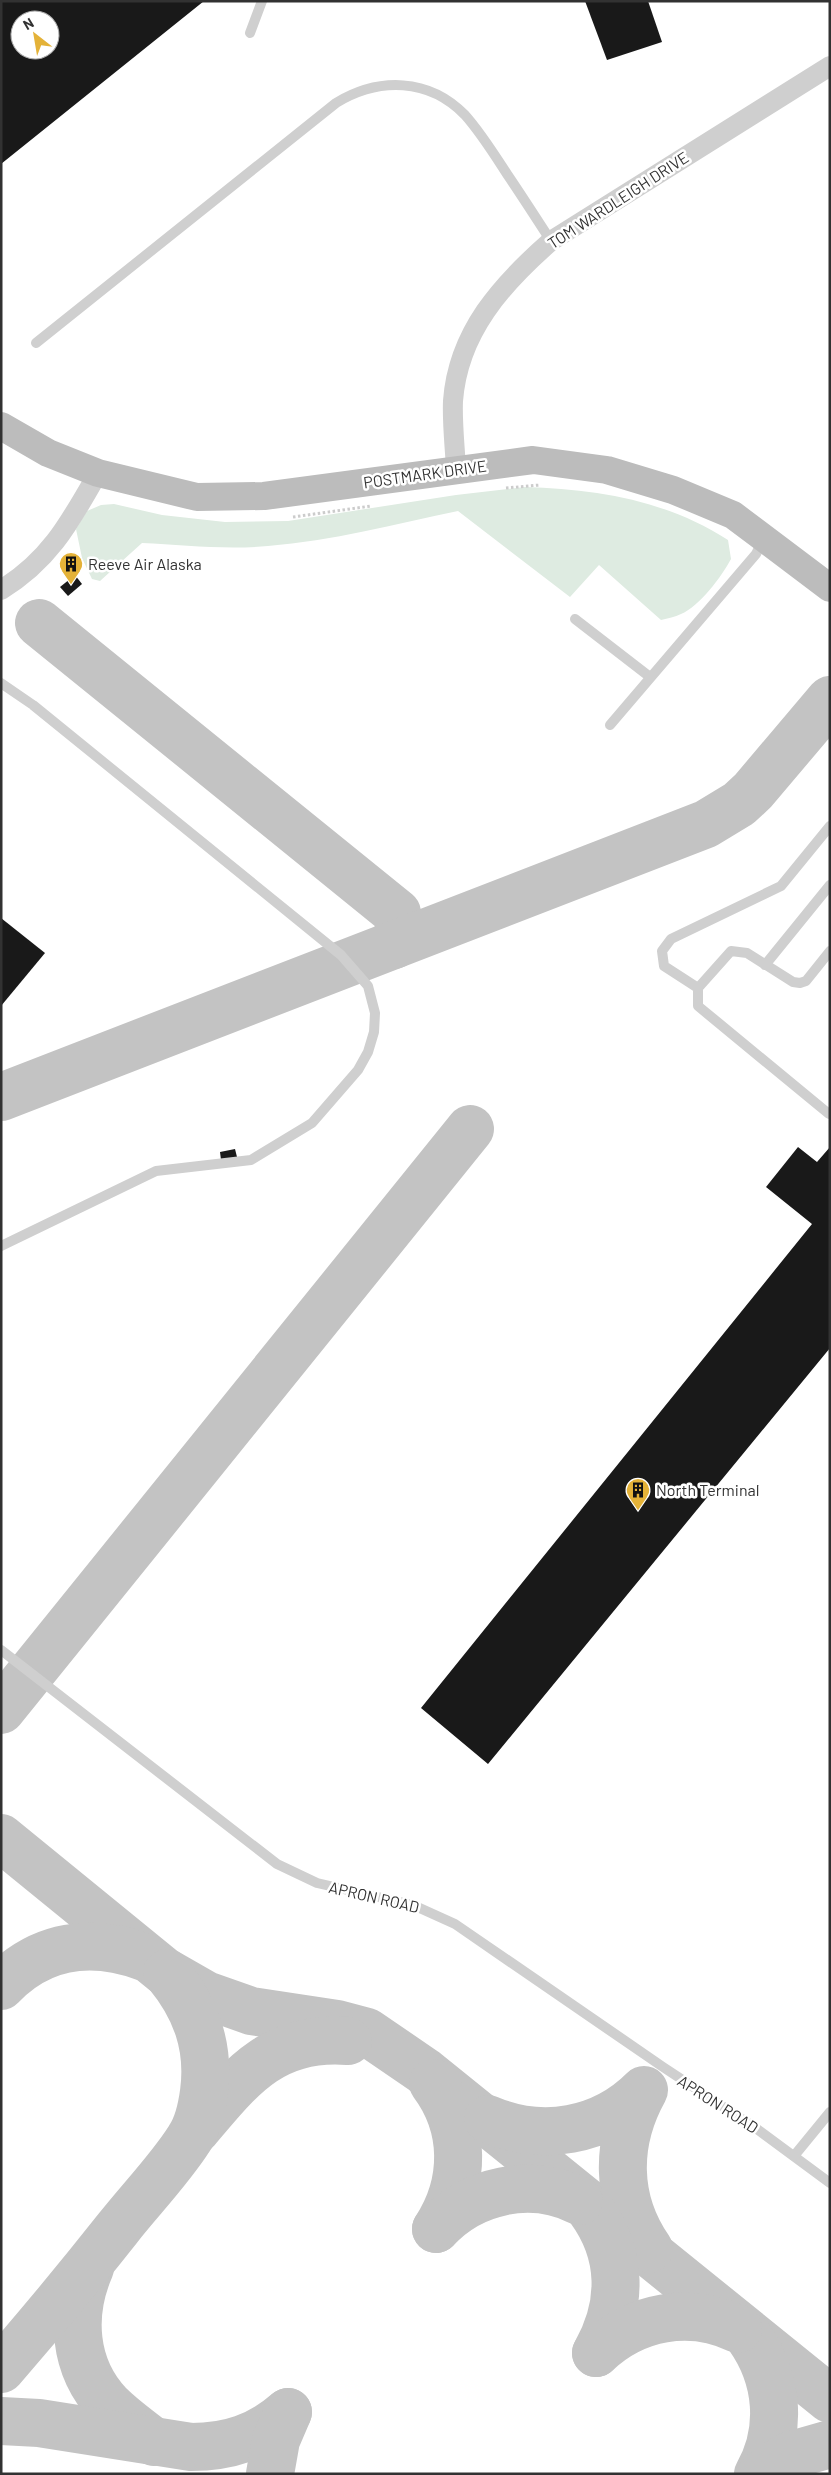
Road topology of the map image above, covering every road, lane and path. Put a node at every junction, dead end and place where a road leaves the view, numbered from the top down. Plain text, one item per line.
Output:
1 (262, 1) edge
2 (250, 33) dead end
3 (830, 66) edge
4 (551, 241) junction
5 (36, 342) dead end
6 (1, 426) edge
7 (456, 470) junction
8 (98, 473) junction
9 (550, 486) dead end
10 (501, 489) dead end
11 (377, 505) dead end
12 (291, 517) dead end
13 (765, 537) junction
14 (830, 588) edge
15 (1, 590) edge
16 (575, 619) dead end
17 (650, 677) junction
18 (1, 683) edge
19 (610, 725) dead end
20 (830, 826) edge
21 (830, 885) edge
22 (830, 951) edge
23 (765, 964) junction
24 (698, 988) junction
25 (829, 1114) edge
26 (1, 1246) edge
27 (1, 1650) edge
28 (830, 2112) edge
29 (794, 2156) junction
30 (830, 2183) edge

1 - 2 lane
3 - 4 street, TOM WARDLEIGH DRIVE
4 - 5 lane
4 - 7 street, TOM WARDLEIGH DRIVE
6 - 8 street, POSTMARK DRIVE
7 - 8 street, POSTMARK DRIVE
7 - 13 street, POSTMARK DRIVE
8 - 15 street
9 - 10 path
11 - 12 path
13 - 14 street, POSTMARK DRIVE
13 - 17 lane
16 - 17 lane
17 - 19 lane
18 - 26 lane
20 - 24 lane
21 - 23 lane
22 - 23 lane
23 - 24 lane
24 - 25 lane
27 - 29 lane, APRON ROAD
28 - 29 lane
29 - 30 lane, APRON ROAD

